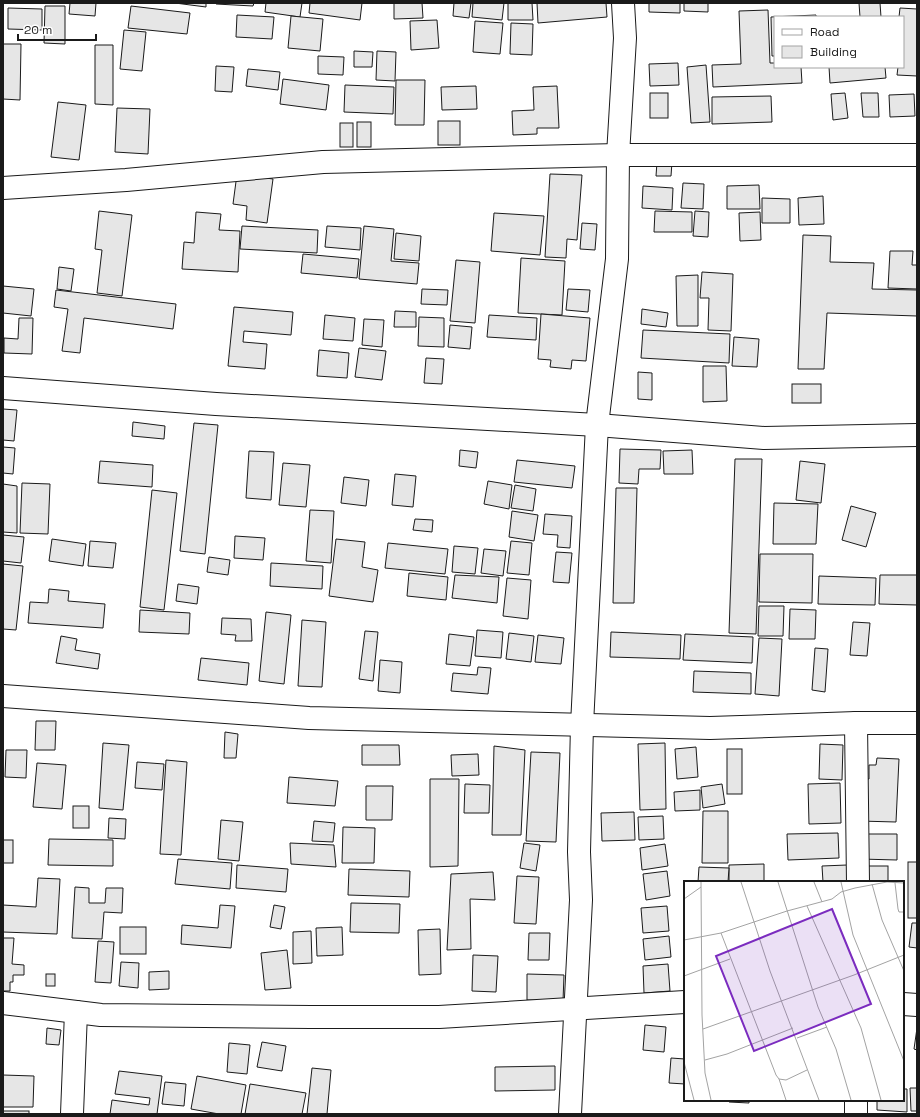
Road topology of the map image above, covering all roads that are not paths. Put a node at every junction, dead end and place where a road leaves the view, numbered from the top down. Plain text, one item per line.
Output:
1 (623, 3) edge
2 (618, 155) junction
3 (917, 155) edge
4 (3, 188) edge
5 (3, 388) edge
6 (597, 425) junction
7 (917, 435) edge
8 (3, 696) edge
9 (856, 723) junction
10 (917, 723) edge
11 (582, 725) junction
12 (858, 881) edge
13 (684, 1002) edge
14 (3, 1004) edge
15 (904, 1004) edge
16 (917, 1005) edge
17 (576, 1009) junction
18 (76, 1012) junction
19 (856, 1101) edge
20 (72, 1114) edge
21 (570, 1114) edge
22 (856, 1114) edge

1 - 2 street
2 - 3 street
2 - 4 street
2 - 6 street
5 - 6 street
6 - 7 street
6 - 11 street
8 - 11 street
9 - 10 street
9 - 11 street
9 - 12 street
11 - 17 street
13 - 17 street
14 - 18 street
15 - 16 street
17 - 18 street
17 - 21 street
18 - 20 street
19 - 22 street

